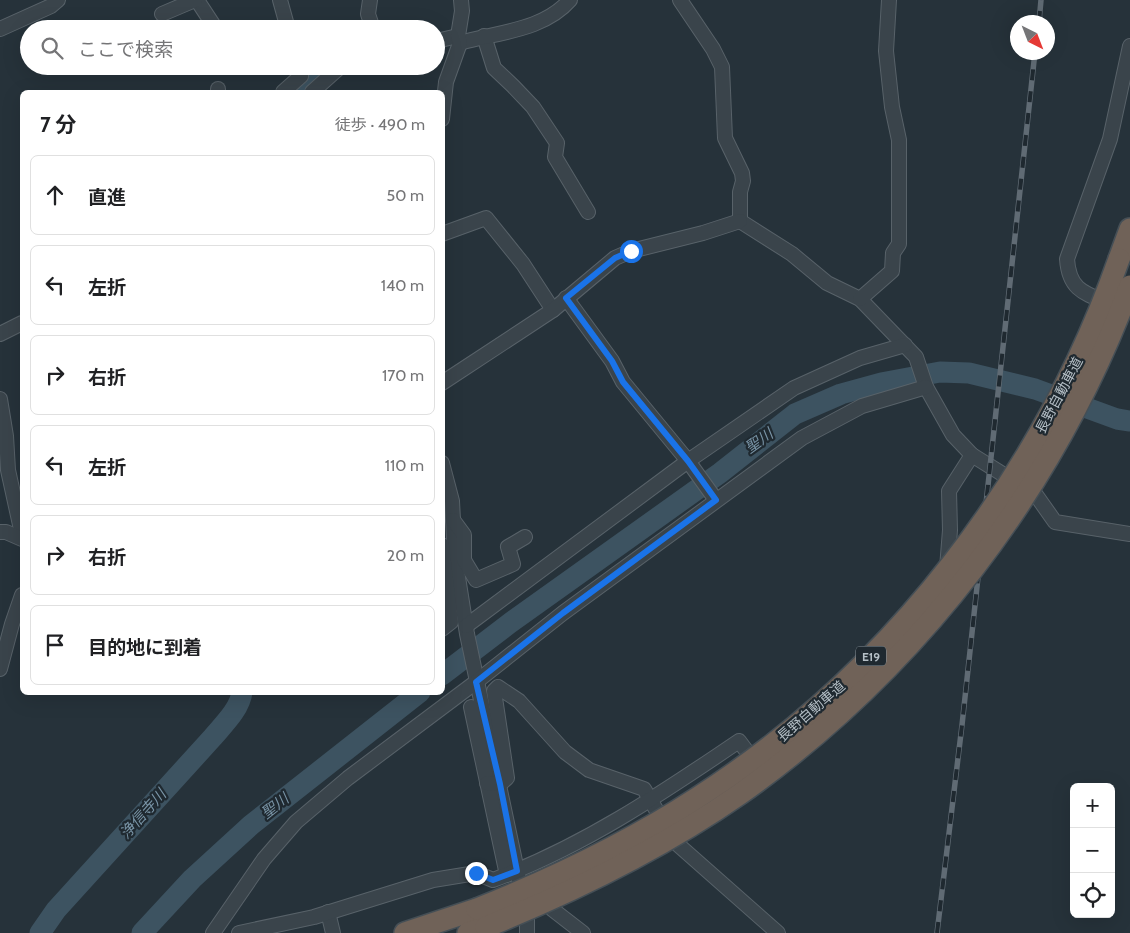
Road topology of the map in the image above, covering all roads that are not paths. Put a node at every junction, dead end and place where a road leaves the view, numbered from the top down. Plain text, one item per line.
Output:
1 (58, 0) edge
2 (196, 0) edge
3 (280, 0) edge
4 (370, 0) edge
5 (461, 0) edge
6 (570, 0) edge
7 (680, 0) edge
8 (889, 0) edge
9 (162, 14) dead end
10 (210, 20) edge
11 (286, 20) edge
12 (370, 20) edge
13 (0, 29) edge
14 (484, 36) junction
15 (459, 40) junction
16 (445, 41) edge
17 (1130, 46) edge
18 (326, 75) edge
19 (310, 84) edge
20 (290, 90) edge
21 (445, 91) edge
22 (588, 212) dead end
23 (740, 221) junction
24 (1130, 229) edge
25 (445, 233) edge
26 (1130, 286) edge
27 (566, 298) junction
28 (860, 299) junction
29 (553, 310) junction
30 (1130, 313) edge
31 (20, 324) edge
32 (0, 334) edge
33 (905, 345) junction
34 (445, 381) edge
35 (926, 387) junction
36 (0, 399) edge
37 (972, 455) junction
38 (688, 461) junction
39 (445, 488) edge
40 (1036, 495) junction
41 (716, 500) junction
42 (447, 504) edge
43 (453, 520) junction
44 (20, 525) edge
45 (0, 532) edge
46 (1130, 534) edge
47 (20, 537) edge
48 (525, 537) dead end
49 (445, 571) edge
50 (20, 601) edge
51 (445, 627) edge
52 (466, 630) junction
53 (0, 669) edge
54 (476, 680) junction
55 (471, 707) dead end
56 (768, 780) junction
57 (493, 783) junction
58 (652, 800) junction
59 (675, 842) junction
60 (512, 873) junction
61 (552, 909) junction
62 (328, 912) junction
63 (484, 925) edge
64 (527, 926) edge
65 (213, 933) edge
66 (239, 933) edge
67 (333, 933) edge
68 (405, 933) edge
69 (583, 933) edge
70 (778, 933) edge

1 - 13 street
2 - 9 street
2 - 10 street
3 - 11 street
4 - 12 street
5 - 15 street
6 - 14 street
7 - 23 street
8 - 28 street
14 - 15 street
14 - 22 street
15 - 16 street
15 - 21 street
17 - 30 street
18 - 19 street
19 - 20 street
23 - 27 street
23 - 28 street
24 - 63 highway, 長野自動車道 / E19, bridge
25 - 29 street
26 - 63 highway, 長野自動車道 / E19, bridge
27 - 29 street
27 - 38 street
28 - 33 street
29 - 34 street
30 - 40 street
31 - 32 street
33 - 35 street
33 - 38 street
35 - 37 street
35 - 41 street
36 - 44 street
37 - 40 street
37 - 56 street
38 - 41 street
38 - 52 street
39 - 42 street
40 - 46 street
41 - 54 street
42 - 43 street
43 - 48 street
43 - 52 street
45 - 47 street
49 - 51 street
50 - 53 street
52 - 54 street
54 - 57 street
54 - 65 street
55 - 57 street
56 - 58 street
56 - 59 street
57 - 58 street
57 - 60 street
58 - 59 street
58 - 60 street
59 - 61 street
59 - 70 street
60 - 62 street
60 - 64 street
61 - 64 street
61 - 69 street
62 - 66 street
62 - 67 street
63 - 64 street
63 - 68 highway, 長野自動車道 / E19

